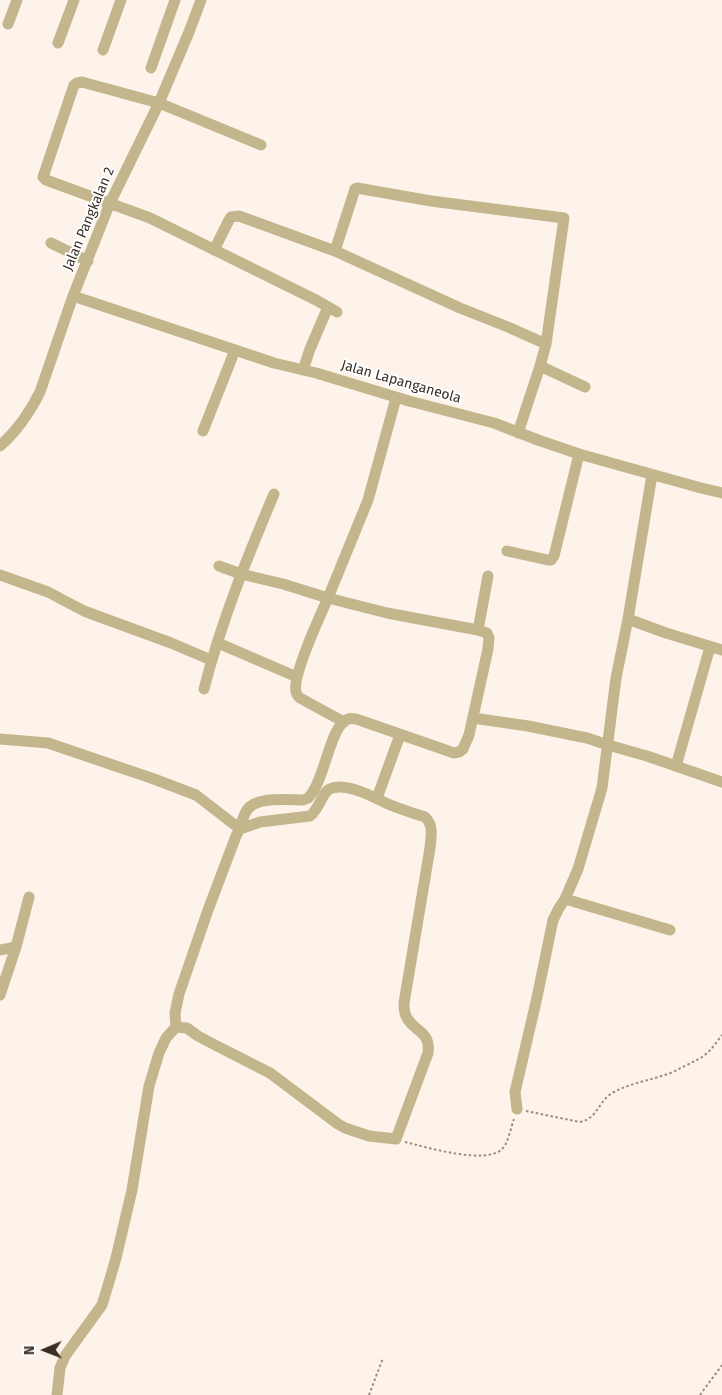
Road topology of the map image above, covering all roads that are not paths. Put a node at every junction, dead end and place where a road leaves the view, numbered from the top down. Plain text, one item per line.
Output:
1 (16, 0) edge
2 (74, 0) edge
3 (121, 0) edge
4 (175, 0) edge
5 (201, 0) edge
6 (8, 24) dead end
7 (58, 44) dead end
8 (103, 50) dead end
9 (151, 68) dead end
10 (159, 103) junction
11 (260, 145) dead end
12 (110, 203) junction
13 (51, 243) dead end
14 (214, 250) junction
15 (335, 251) junction
16 (88, 261) junction
17 (73, 296) junction
18 (546, 344) junction
19 (235, 350) junction
20 (540, 366) junction
21 (303, 370) junction
22 (585, 387) dead end
23 (396, 398) junction
24 (203, 431) dead end
25 (518, 433) junction
26 (0, 446) edge
27 (579, 454) junction
28 (652, 475) junction
29 (722, 493) edge
30 (274, 494) dead end
31 (507, 551) dead end
32 (219, 566) dead end
33 (240, 574) junction
34 (0, 575) edge
35 (488, 576) dead end
36 (328, 598) junction
37 (628, 619) junction
38 (478, 630) junction
39 (218, 642) junction
40 (710, 646) junction
41 (722, 650) edge
42 (211, 660) junction
43 (297, 677) junction
44 (204, 689) dead end
45 (473, 718) junction
46 (344, 722) junction
47 (400, 735) junction
48 (0, 739) edge
49 (608, 746) junction
50 (676, 766) junction
51 (722, 782) edge
52 (377, 798) junction
53 (240, 829) junction
54 (29, 898) dead end
55 (565, 899) junction
56 (670, 930) dead end
57 (16, 947) junction
58 (0, 950) edge
59 (0, 996) edge
60 (176, 1026) junction
61 (517, 1109) road end
62 (57, 1395) edge

1 - 6 street
2 - 7 street
3 - 8 street
4 - 9 street
5 - 10 street, Jalan Pangkalan 2
10 - 11 street
10 - 12 street, Jalan Pangkalan 2
10 - 12 street
12 - 14 street
12 - 16 street, Jalan Pangkalan 2
13 - 16 street
14 - 15 street
14 - 21 street
15 - 18 street
15 - 18 street
16 - 17 street, Jalan Pangkalan 2
17 - 19 street, Jalan Lapanganeola
17 - 26 street, Jalan Pangkalan 2
18 - 20 street
19 - 21 street, Jalan Lapanganeola
19 - 24 street
20 - 22 street
20 - 25 street
21 - 23 street, Jalan Lapanganeola
23 - 25 street, Jalan Lapanganeola
23 - 36 street
25 - 27 street, Jalan Lapanganeola
27 - 28 street, Jalan Lapanganeola
27 - 31 street
28 - 29 street, Jalan Lapanganeola
28 - 37 street
30 - 33 street
32 - 33 street
33 - 36 street
33 - 39 street
34 - 42 street
35 - 38 street
36 - 38 street
36 - 43 street
37 - 40 street
37 - 49 street
38 - 45 street
39 - 42 street
39 - 43 street
40 - 41 street
40 - 50 street
42 - 44 street
43 - 46 street
45 - 47 street
45 - 49 street
46 - 47 street
46 - 53 street
47 - 52 street
48 - 53 street
49 - 50 street
49 - 55 street
50 - 51 street
52 - 53 street
52 - 60 street
53 - 60 street
54 - 57 street
55 - 56 street
55 - 61 street
57 - 58 street
57 - 59 street
60 - 62 street

